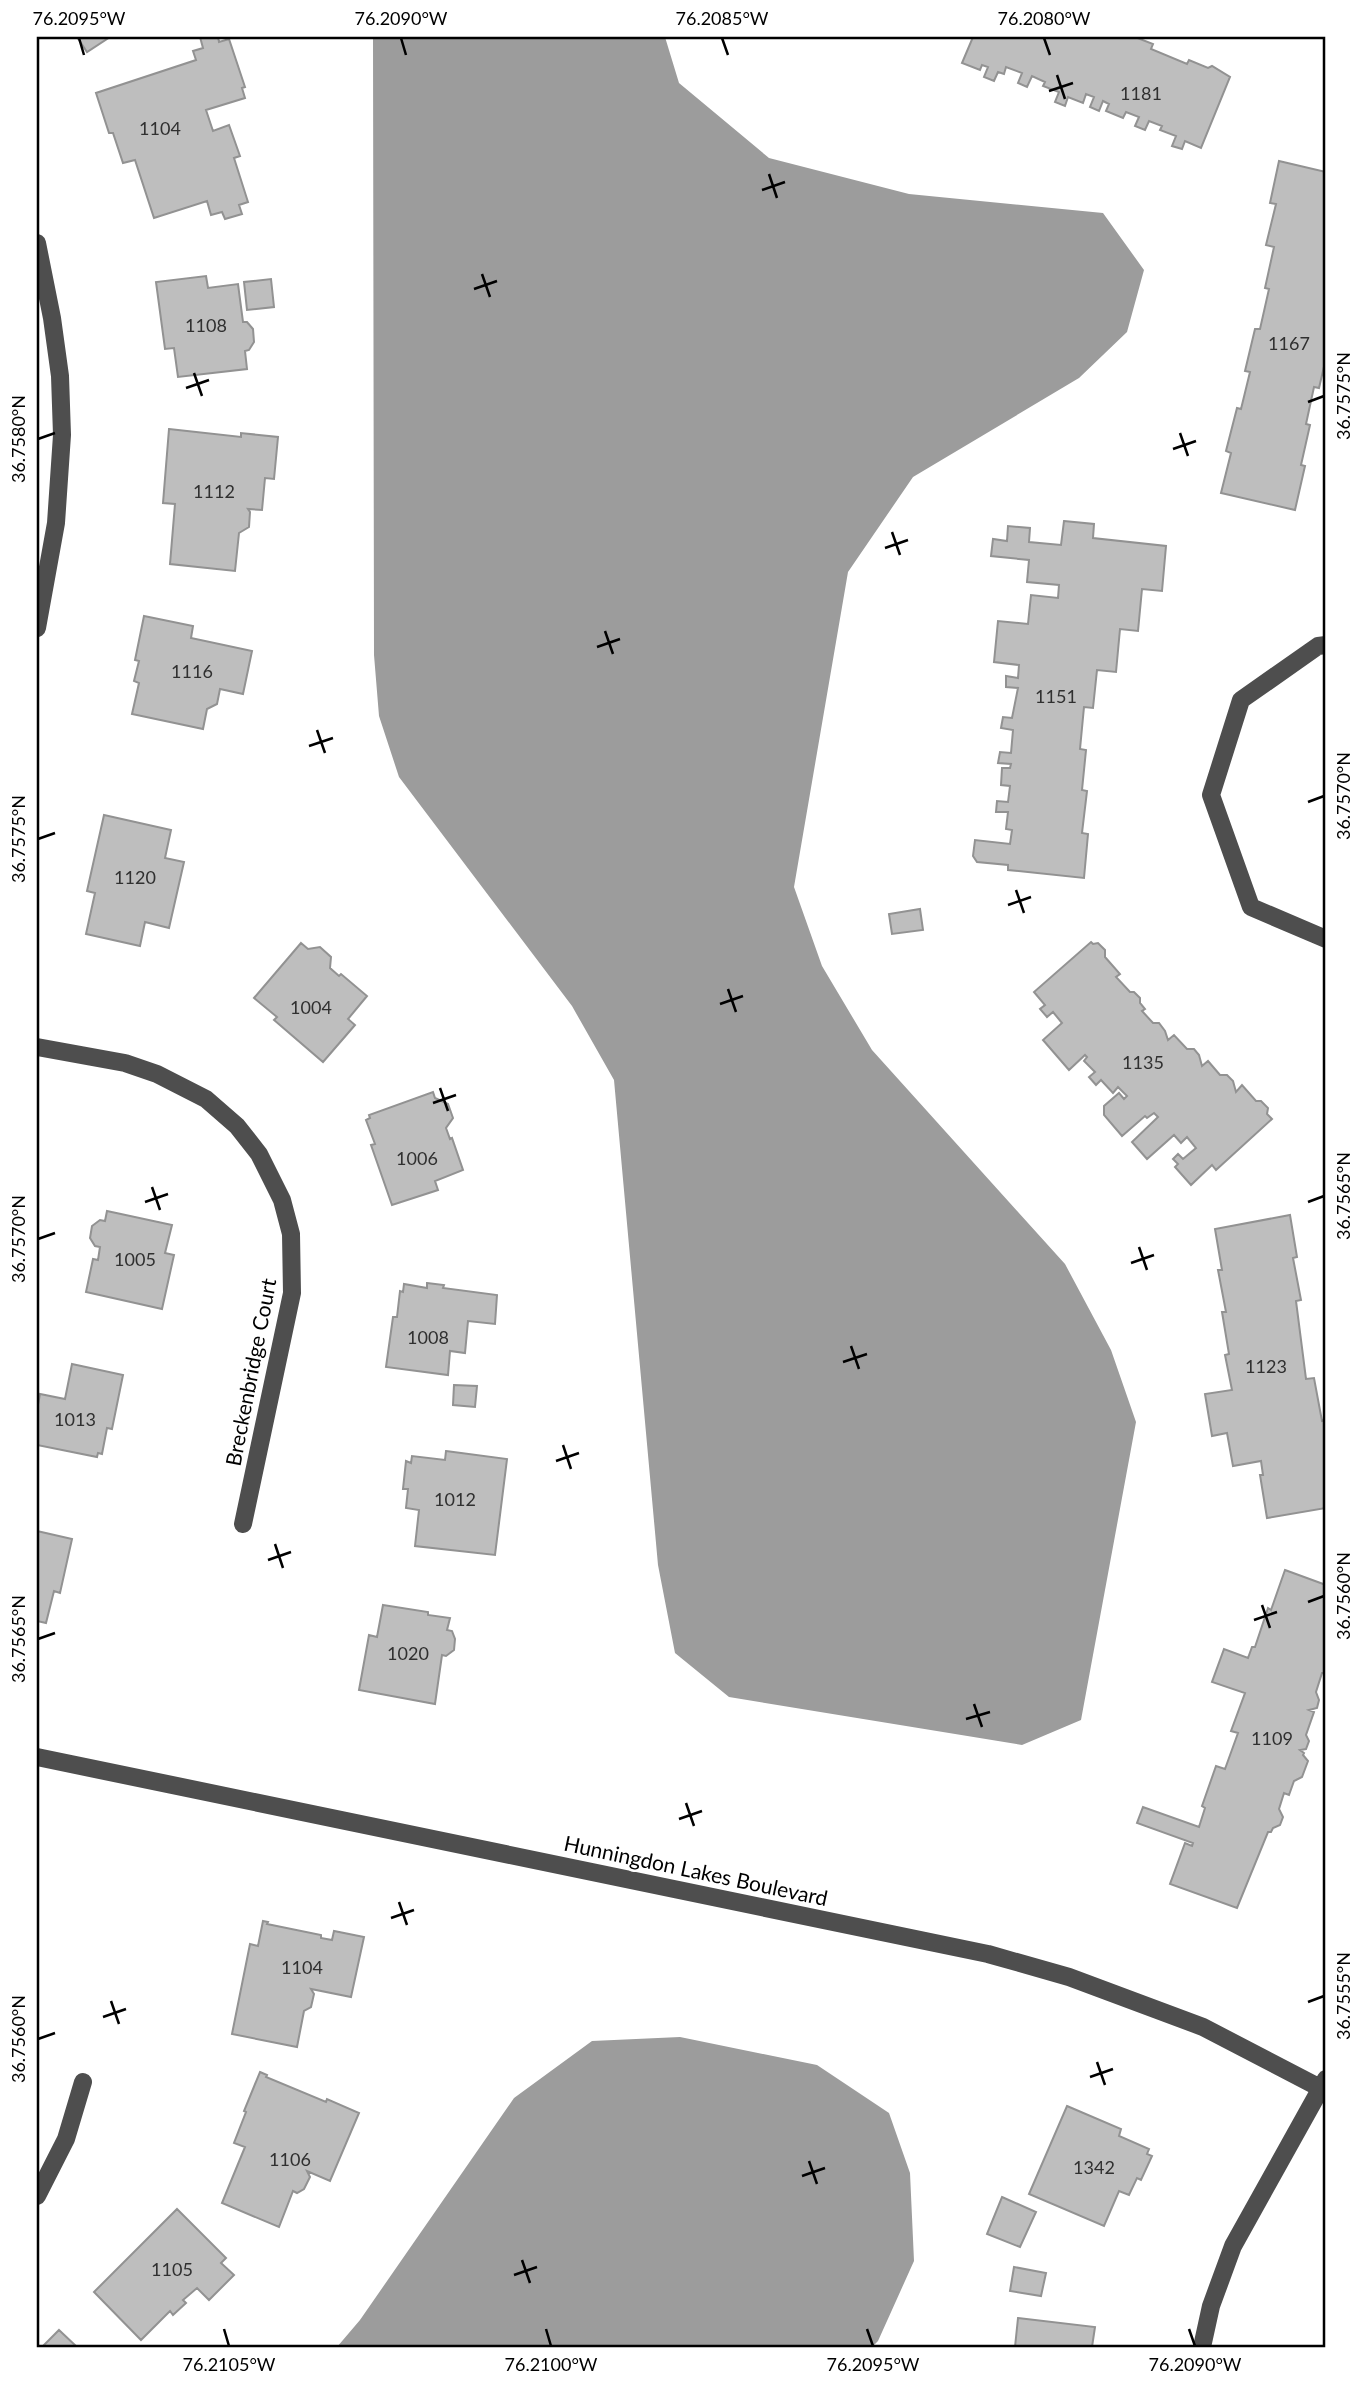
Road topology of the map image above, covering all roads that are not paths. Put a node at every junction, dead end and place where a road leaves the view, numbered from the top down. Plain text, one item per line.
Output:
1 (37, 243) edge
2 (37, 628) edge
3 (1326, 645) edge
4 (1326, 939) edge
5 (37, 1047) edge
6 (243, 1524) dead end
7 (37, 1757) edge
8 (83, 2082) dead end
9 (1324, 2086) edge
10 (37, 2196) edge
11 (1202, 2347) edge

1 - 2 street
3 - 4 street
5 - 6 street, Breckenbridge Court
7 - 9 street, Hunningdon Lakes Boulevard
8 - 10 street
9 - 11 street

